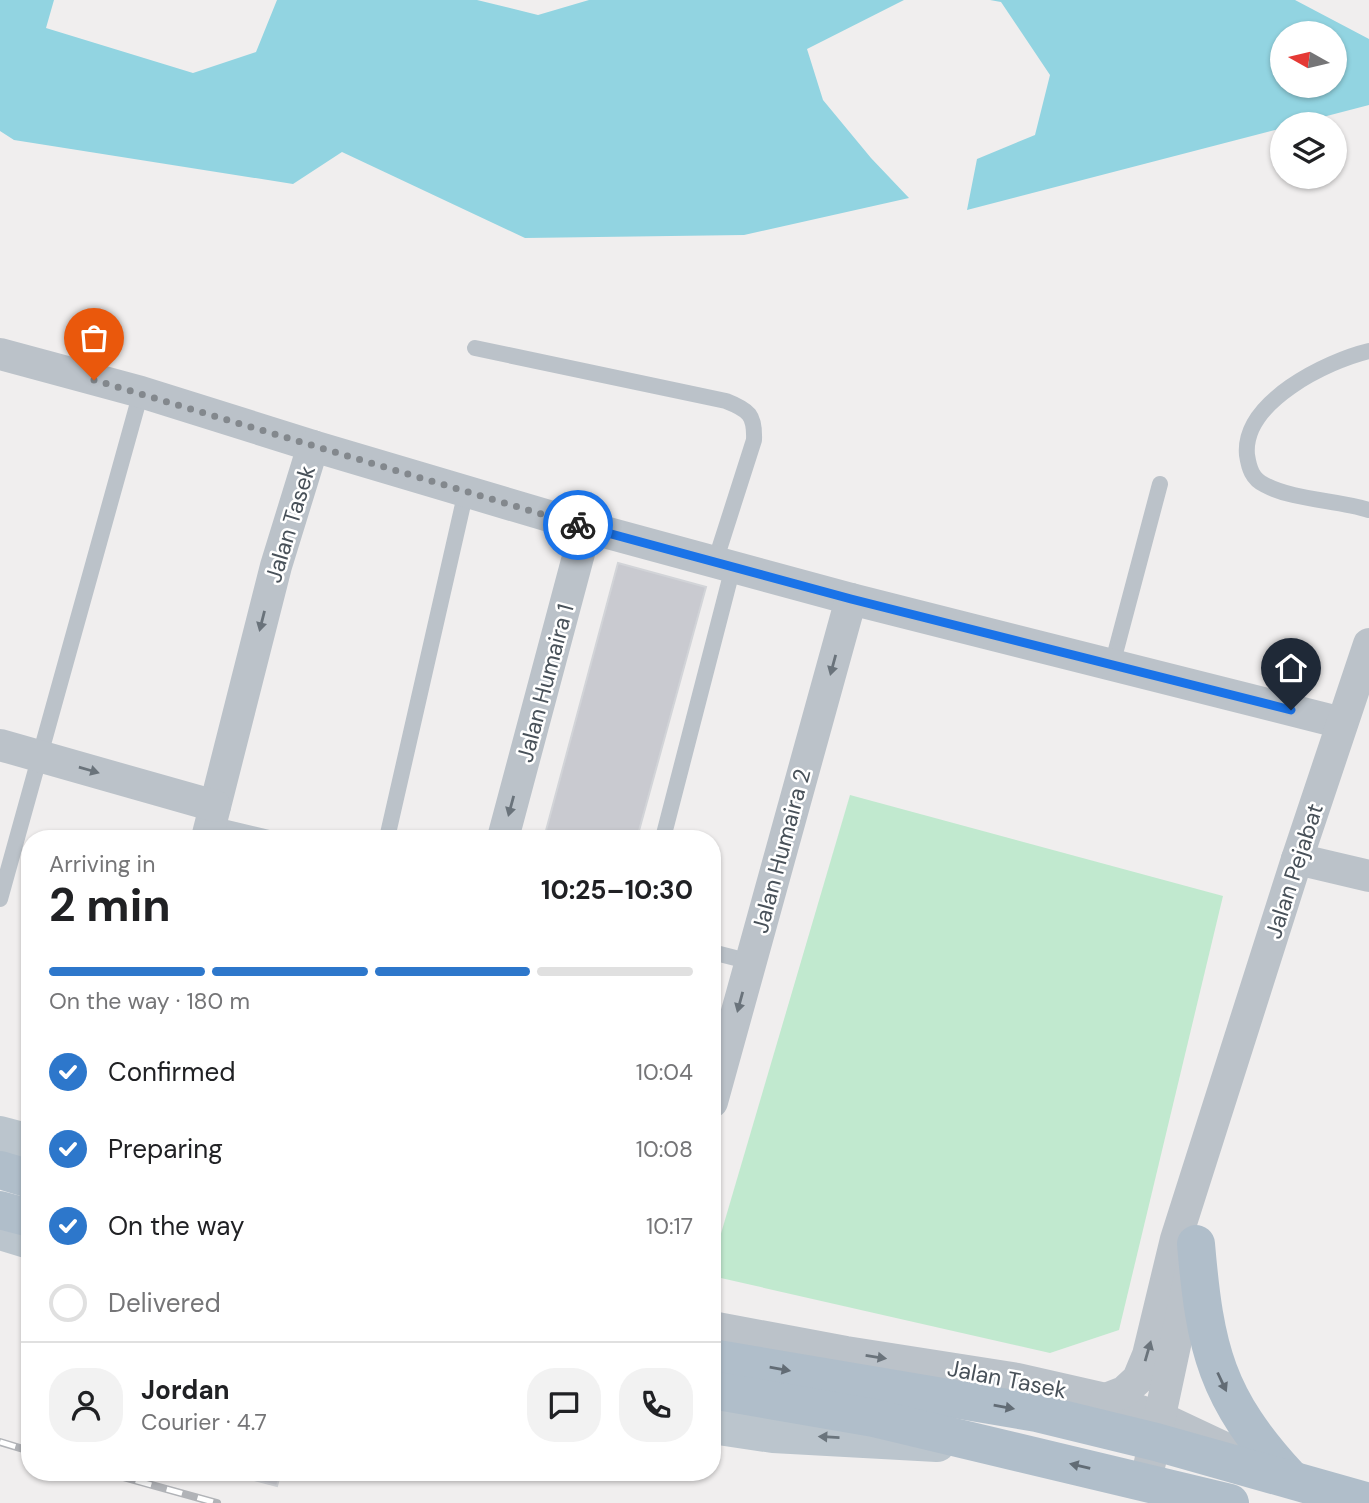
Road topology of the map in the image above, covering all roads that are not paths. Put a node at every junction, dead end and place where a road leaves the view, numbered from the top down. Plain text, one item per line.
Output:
1 (475, 348) dead end
2 (1369, 351) edge
3 (0, 354) edge
4 (141, 392) junction
5 (313, 446) junction
6 (1160, 484) dead end
7 (466, 491) junction
8 (1369, 510) edge
9 (586, 527) junction
10 (724, 565) junction
11 (851, 599) junction
12 (1369, 644) edge
13 (1112, 665) junction
14 (1342, 723) junction
15 (0, 745) edge
16 (39, 756) junction
17 (211, 823) edge
18 (238, 830) edge
19 (389, 830) edge
20 (505, 830) edge
21 (665, 830) edge
22 (1297, 859) junction
23 (1369, 876) edge
24 (0, 900) edge
25 (721, 954) edge
26 (751, 962) junction
27 (721, 1070) edge
28 (1220, 1099) junction
29 (0, 1135) edge
30 (21, 1141) edge
31 (0, 1170) edge
32 (21, 1176) edge
33 (21, 1192) edge
34 (0, 1198) edge
35 (0, 1210) edge
36 (21, 1216) edge
37 (0, 1231) edge
38 (21, 1237) edge
39 (1196, 1244) junction
40 (721, 1329) edge
41 (721, 1360) edge
42 (721, 1392) edge
43 (1106, 1399) junction
44 (721, 1426) edge
45 (1159, 1430) junction
46 (995, 1446) junction
47 (1289, 1477) junction
48 (1146, 1481) junction
49 (1369, 1502) edge
50 (1230, 1503) edge

1 - 10 lane
2 - 8 lane
3 - 4 street, Jalan Tasek
4 - 5 street, Jalan Tasek
4 - 16 lane
5 - 7 street
5 -> 17 street, Jalan Tasek
6 - 13 lane
7 - 9 street
7 - 19 lane
9 - 10 street
9 -> 20 street, Jalan Humaira 1
10 - 11 street
10 - 21 lane
11 - 13 street
11 -> 26 street, Jalan Humaira 2
12 - 14 street, Jalan Pejabat
13 - 14 street
14 - 22 street, Jalan Pejabat
15 - 16 street
16 -> 17 street
16 - 24 lane
17 - 18 lane
22 - 23 street
22 - 28 street, Jalan Pejabat
25 - 26 lane
26 -> 27 street, Jalan Humaira 2
28 - 39 street, Jalan Pejabat
43 -> 28 street, Jalan Pejabat
29 - 30 main road
31 - 32 main road
33 - 34 main road
35 - 36 main road
37 - 38 main road
39 - 45 street, Jalan Pejabat
39 -> 47 main road
40 -> 43 street, Jalan Tasek
41 -> 45 main road
42 - 46 main road
43 - 45 street, Jalan Tasek
46 -> 44 main road
45 - 47 main road
45 - 48 street, Jalan Pejabat
48 -> 46 main road
47 - 49 main road
48 - 50 main road

